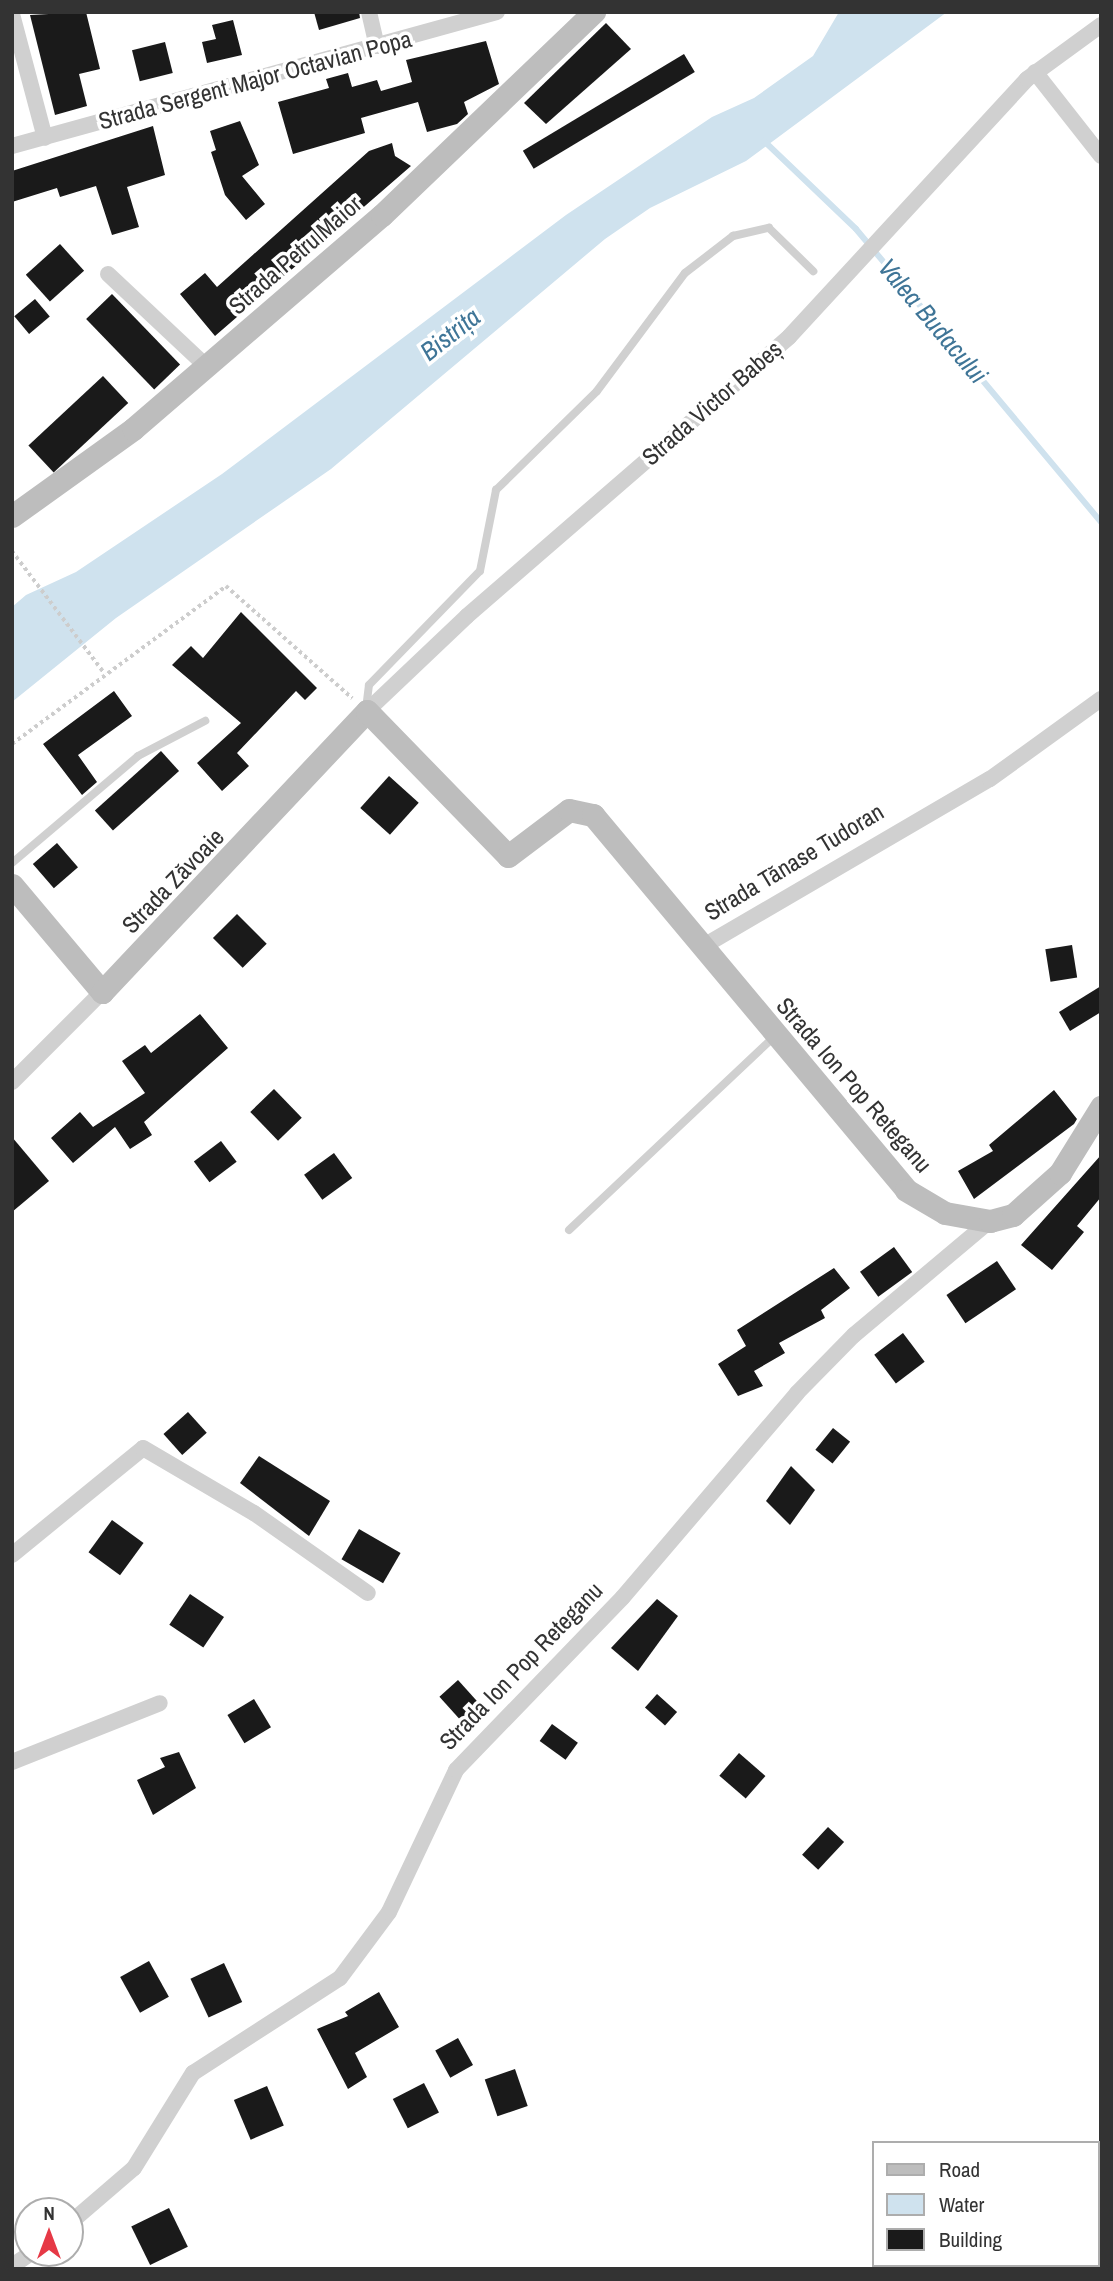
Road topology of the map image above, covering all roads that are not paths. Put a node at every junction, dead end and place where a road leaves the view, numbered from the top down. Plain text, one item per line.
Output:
1 (369, 12) edge
2 (497, 12) edge
3 (594, 12) edge
4 (12, 14) edge
5 (1101, 25) edge
6 (377, 46) junction
7 (1035, 72) junction
8 (44, 138) junction
9 (12, 146) edge
10 (1101, 156) edge
11 (813, 271) dead end
12 (108, 274) dead end
13 (206, 366) junction
14 (12, 516) edge
15 (1101, 699) edge
16 (367, 712) junction
17 (205, 721) dead end
18 (12, 863) edge
19 (12, 886) edge
20 (702, 947) junction
21 (102, 992) junction
22 (776, 1035) junction
23 (12, 1082) edge
24 (1101, 1107) edge
25 (990, 1221) junction
26 (569, 1230) dead end
27 (12, 1555) edge
28 (368, 1593) dead end
29 (160, 1703) dead end
30 (12, 1762) edge
31 (84, 2211) edge

1 - 6 street
2 - 6 street, Strada Sergent Major Octavian Popa
3 - 13 street, Strada Petru Maior
4 - 8 street
5 - 7 street, Strada Victor Babeș
6 - 8 street, Strada Sergent Major Octavian Popa
7 - 10 street
7 - 16 street, Strada Victor Babeș
8 - 9 street, Strada Sergent Major Octavian Popa
11 - 16 lane
12 - 13 street
13 - 14 street, Strada Petru Maior
15 - 20 street, Strada Tănase Tudoran
16 - 20 street, Strada Tănase Tudoran
16 - 21 street, Strada Zăvoaie
17 - 18 lane
19 - 21 street
20 - 22 street, Strada Ion Pop Reteganu
21 - 23 street, Strada Zăvoaie
22 - 25 street, Strada Ion Pop Reteganu
22 - 26 lane
24 - 25 street, Strada Ion Pop Reteganu
25 - 31 street, Strada Ion Pop Reteganu
27 - 28 street
29 - 30 street

